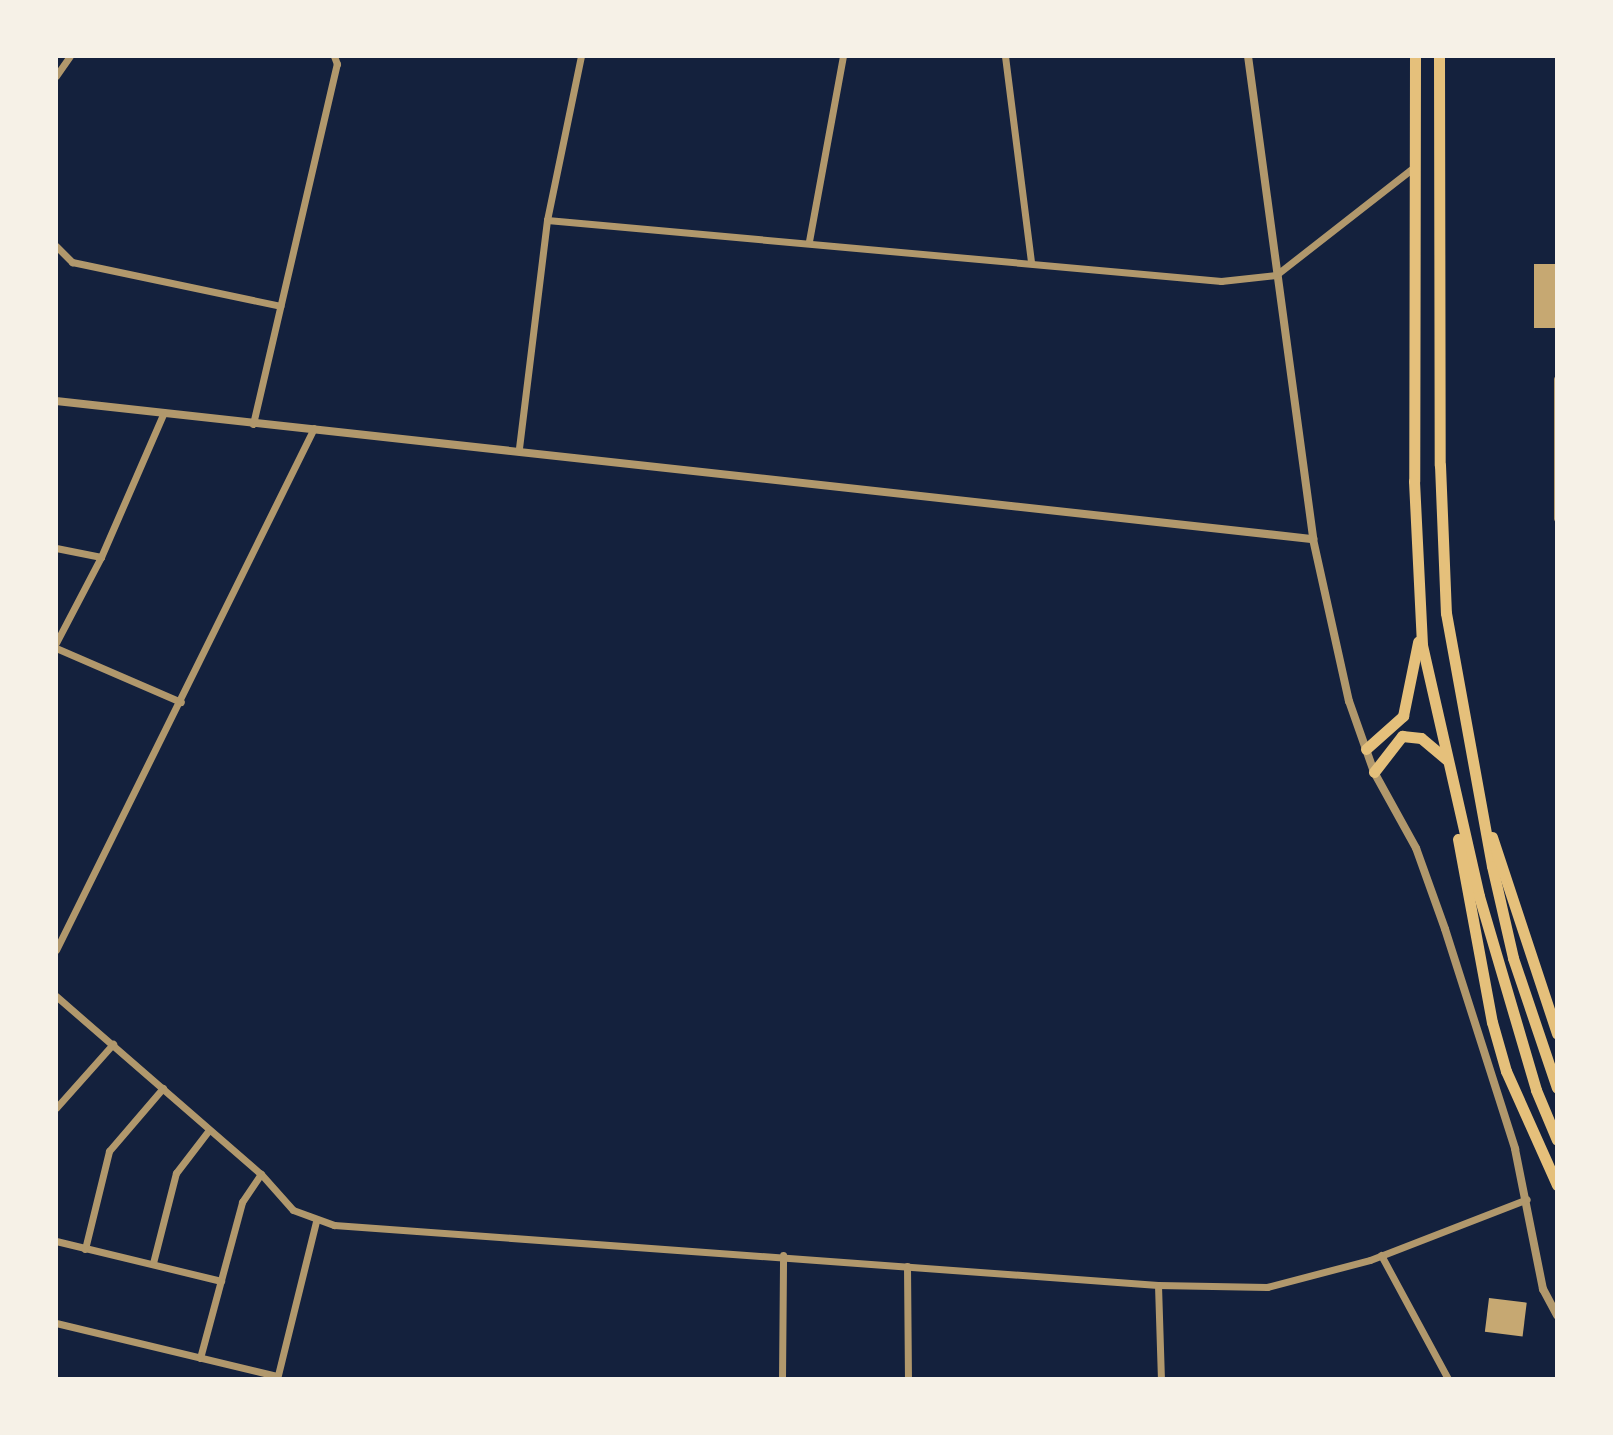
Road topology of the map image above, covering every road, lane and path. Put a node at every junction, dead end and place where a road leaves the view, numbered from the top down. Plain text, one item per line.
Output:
1 (70, 56) edge
2 (334, 56) edge
3 (581, 56) edge
4 (843, 56) edge
5 (1005, 56) edge
6 (1248, 56) edge
7 (1415, 56) edge
8 (1439, 56) edge
9 (56, 76) edge
10 (1413, 168) junction
11 (547, 220) junction
12 (809, 241) junction
13 (56, 246) edge
14 (1031, 261) junction
15 (1276, 275) junction
16 (280, 306) junction
17 (1557, 379) edge
18 (56, 401) edge
19 (164, 412) junction
20 (253, 424) junction
21 (314, 428) junction
22 (519, 448) junction
23 (1557, 518) edge
24 (1313, 539) junction
25 (56, 548) edge
26 (101, 557) junction
27 (1420, 626) junction
28 (56, 645) edge
29 (181, 702) junction
30 (1366, 749) junction
31 (1446, 759) junction
32 (1374, 772) junction
33 (1451, 778) junction
34 (1477, 788) junction
35 (56, 950) edge
36 (56, 996) edge
37 (1557, 1034) edge
38 (113, 1044) junction
39 (163, 1088) junction
40 (1557, 1088) edge
41 (56, 1108) edge
42 (209, 1130) junction
43 (1557, 1140) edge
44 (261, 1174) junction
45 (1557, 1185) edge
46 (1528, 1199) junction
47 (316, 1221) junction
48 (56, 1241) edge
49 (85, 1249) junction
50 (783, 1255) junction
51 (1381, 1255) junction
52 (153, 1263) junction
53 (907, 1266) junction
54 (221, 1281) junction
55 (1158, 1285) junction
56 (1557, 1315) edge
57 (56, 1323) edge
58 (200, 1358) junction
59 (277, 1378) edge
60 (782, 1379) edge
61 (908, 1379) edge
62 (1161, 1379) edge
63 (1448, 1379) edge

1 - 9 street
2 - 16 street
3 - 11 street
4 - 12 street
5 - 14 street
6 - 15 street
7 - 10 highway
8 - 34 highway
10 - 15 street
10 - 27 highway
11 - 12 street
11 - 22 street
12 - 14 street
13 - 16 street
14 - 15 street
15 - 24 street
16 - 20 street
17 - 23 street
18 - 19 street
19 - 20 street
19 - 26 street
20 - 21 street
21 - 22 street
21 - 29 street
22 - 24 street
24 - 30 street
25 - 26 street
26 - 28 street
27 - 30 highway
27 - 31 highway
28 - 29 street
29 - 35 street
30 - 32 street
31 - 32 highway
31 - 33 highway
32 - 46 street
33 - 43 highway
33 - 45 highway
34 - 37 highway
34 - 40 highway
36 - 38 street
38 - 39 street
38 - 41 street
39 - 42 street
39 - 49 street
42 - 44 street
42 - 52 street
44 - 47 street
44 - 54 street
46 - 51 street
46 - 56 street
47 - 50 street
47 - 59 street
48 - 49 street
49 - 52 street
50 - 53 street
50 - 60 street
51 - 55 street
51 - 63 street
52 - 54 street
53 - 55 street
53 - 61 street
54 - 58 street
55 - 62 street
57 - 58 street
58 - 59 street

